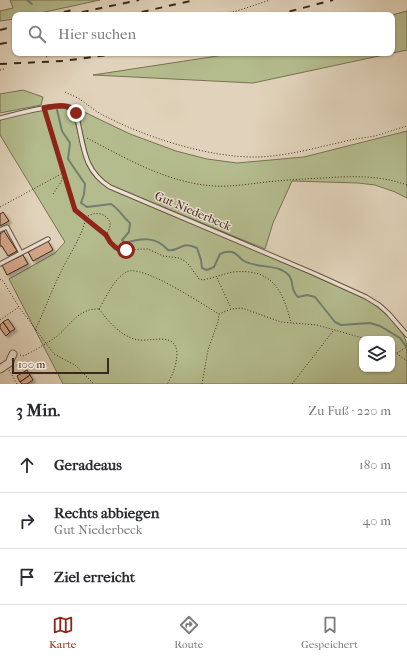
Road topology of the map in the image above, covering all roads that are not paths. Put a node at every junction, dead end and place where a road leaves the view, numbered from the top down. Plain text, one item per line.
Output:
1 (0, 118) edge
2 (0, 230) edge
3 (48, 239) dead end
4 (20, 253) junction
5 (0, 264) edge
6 (407, 335) edge
7 (14, 354) road end
8 (3, 367) edge

1 - 6 lane, Gut Niederbeck
2 - 4 lane
3 - 4 lane
4 - 5 lane
7 - 8 street

